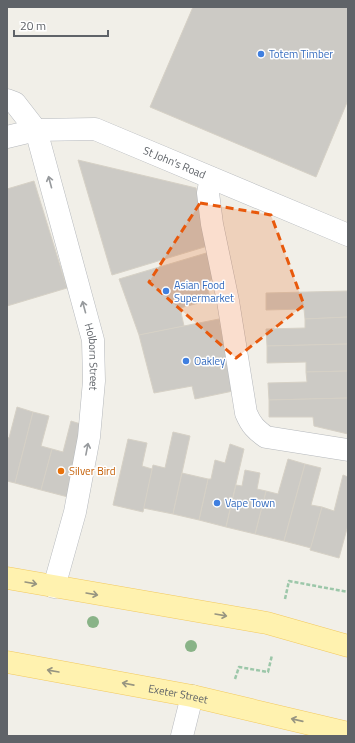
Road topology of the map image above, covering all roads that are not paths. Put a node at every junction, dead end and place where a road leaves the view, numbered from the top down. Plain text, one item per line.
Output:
1 (7, 100) edge
2 (36, 130) junction
3 (7, 137) edge
4 (211, 178) junction
5 (348, 235) edge
6 (348, 450) edge
7 (7, 578) edge
8 (54, 587) junction
9 (348, 646) edge
10 (7, 662) edge
11 (192, 696) junction
12 (319, 731) edge
13 (348, 733) edge
14 (182, 736) edge

1 - 2 street
2 - 3 street, St John's Road
2 - 4 street, St John's Road
8 -> 2 street, Holborn Street
4 - 5 street, St John's Road
4 - 6 street
7 -> 8 main road
8 -> 9 main road
11 -> 10 main road, Exeter Street
12 -> 11 main road, Exeter Street
11 - 14 street
12 - 13 main road, Exeter Street

